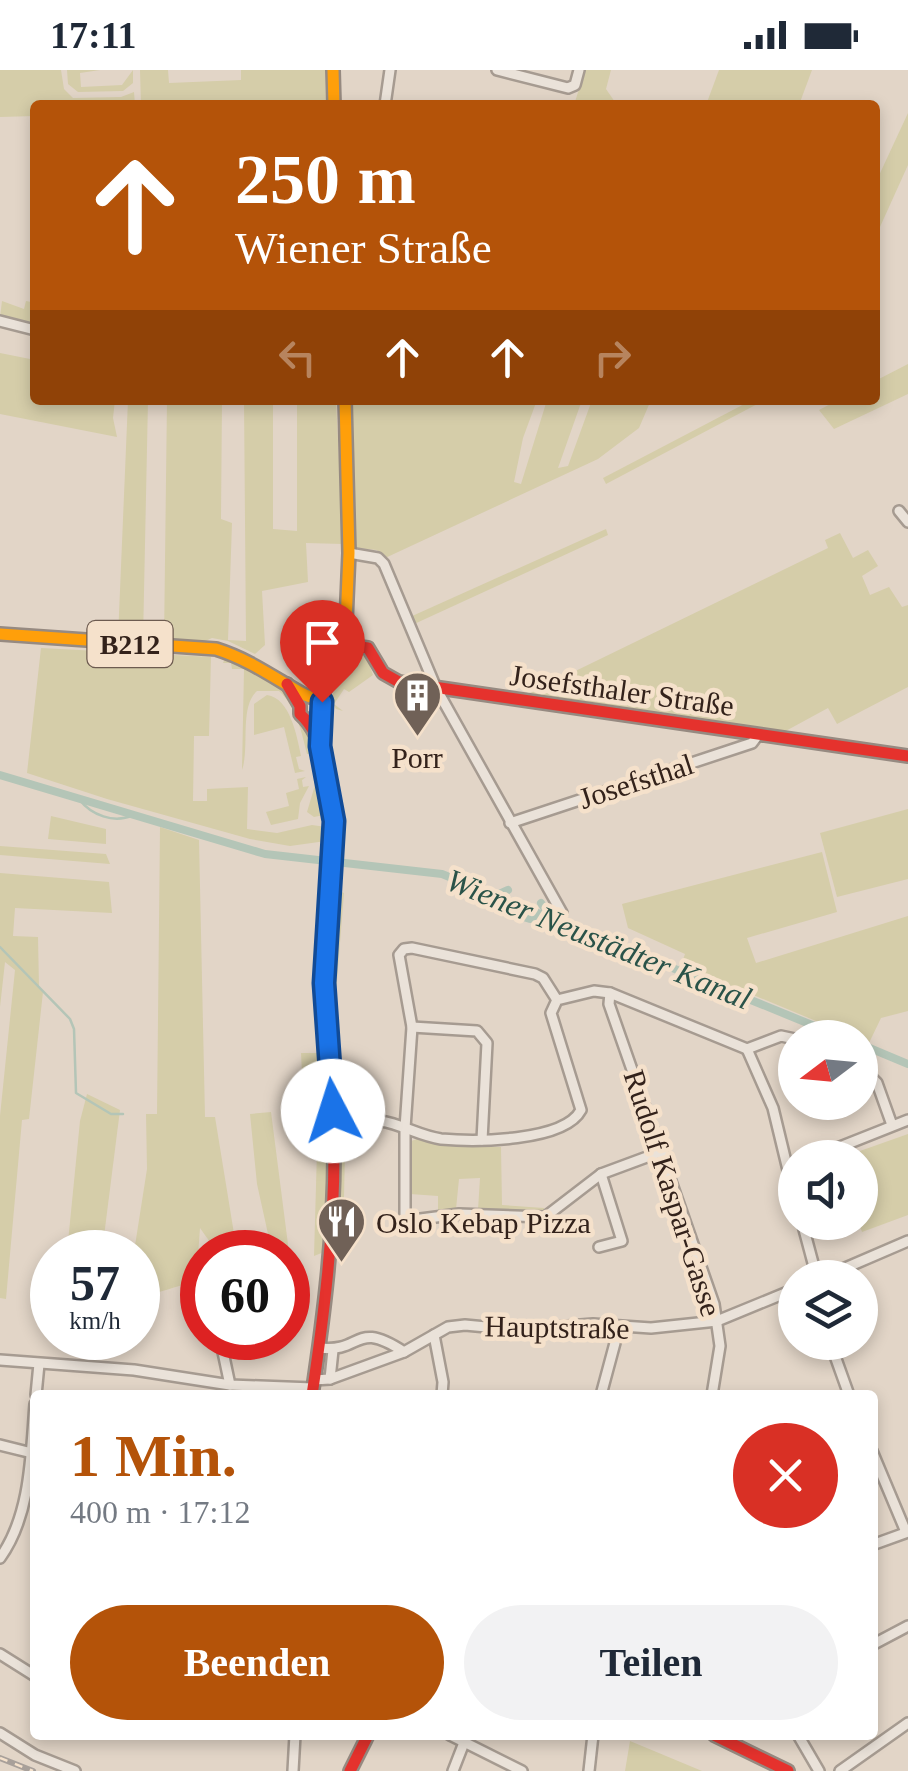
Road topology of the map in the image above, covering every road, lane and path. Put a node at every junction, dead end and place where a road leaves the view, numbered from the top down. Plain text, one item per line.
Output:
1 (333, 70) edge
2 (390, 70) edge
3 (496, 70) edge
4 (579, 70) edge
5 (334, 100) edge
6 (386, 100) edge
7 (0, 322) edge
8 (30, 329) edge
9 (345, 405) edge
10 (899, 511) dead end
11 (908, 522) edge
12 (350, 552) junction
13 (0, 634) edge
14 (345, 645) junction
15 (436, 688) junction
16 (308, 700) junction
17 (314, 721) junction
18 (758, 735) junction
19 (908, 756) edge
20 (510, 823) junction
21 (562, 913) dead end
22 (610, 993) junction
23 (557, 1000) junction
24 (412, 1027) junction
25 (778, 1037) edge
26 (747, 1049) junction
27 (878, 1083) edge
28 (333, 1119) junction
29 (908, 1120) edge
30 (892, 1126) junction
31 (406, 1128) junction
32 (482, 1140) junction
33 (783, 1140) edge
34 (857, 1140) edge
35 (662, 1151) junction
36 (601, 1174) junction
37 (908, 1241) edge
38 (599, 1247) dead end
39 (862, 1260) edge
40 (778, 1296) edge
41 (716, 1321) junction
42 (619, 1328) junction
43 (434, 1335) junction
44 (327, 1349) junction
45 (404, 1352) junction
46 (0, 1360) edge
47 (225, 1360) edge
48 (836, 1360) edge
49 (38, 1364) junction
50 (330, 1379) junction
51 (230, 1385) junction
52 (313, 1388) edge
53 (36, 1390) edge
54 (442, 1390) edge
55 (602, 1390) edge
56 (713, 1390) edge
57 (847, 1390) edge
58 (0, 1444) edge
59 (30, 1452) edge
60 (878, 1465) edge
61 (30, 1466) edge
62 (907, 1532) edge
63 (878, 1543) edge
64 (0, 1558) edge
65 (908, 1626) edge
66 (878, 1642) edge
67 (0, 1654) edge
68 (30, 1673) edge
69 (908, 1723) edge
70 (0, 1733) edge
71 (295, 1740) edge
72 (366, 1740) edge
73 (465, 1740) edge
74 (469, 1740) edge
75 (592, 1740) edge
76 (724, 1740) edge
77 (801, 1740) edge
78 (75, 1771) edge
79 (293, 1771) edge
80 (350, 1771) edge
81 (453, 1771) edge
82 (522, 1771) edge
83 (588, 1771) edge
84 (788, 1771) edge
85 (819, 1771) edge
86 (840, 1771) edge

1 - 5 main road
2 - 6 street
3 - 4 street
7 - 8 street
9 - 12 main road
10 - 11 street
12 - 14 main road
12 - 15 street
13 - 16 main road, B212
14 - 15 main road, Josefsthaler Straße
14 - 16 main road
15 - 18 main road, Josefsthaler Straße
15 - 20 street
16 - 17 main road, B212
16 - 17 main road, B212
17 - 28 main road, B212
18 - 19 main road, Josefsthaler Straße
18 - 20 street, Josefsthal
20 - 21 street
22 - 23 street
22 - 26 street
22 - 35 street, Rudolf Kaspar-Gasse
23 - 24 street
23 - 32 street
24 - 31 street
24 - 32 street
25 - 26 street
26 - 33 street
27 - 30 street
28 - 31 street
28 - 44 main road, B212
29 - 30 street
30 - 34 street
31 - 32 street
31 - 36 street
35 - 36 street
35 - 41 street, Rudolf Kaspar-Gasse
36 - 38 street
37 - 39 street
40 - 41 street, Hauptstraße
41 - 42 street, Hauptstraße
41 - 56 street, Rudolf Kaspar-Gasse
42 - 43 street, Hauptstraße
42 - 55 street
43 - 45 street, Hauptstraße
43 - 54 street
44 - 45 street
44 - 50 street
44 - 52 main road, B212
45 - 50 street, Hauptstraße
46 - 49 street, Hauptstraße
47 - 51 street
48 - 57 street
49 - 51 street, Hauptstraße
49 - 53 street
50 - 52 street, Hauptstraße
51 - 52 street, Hauptstraße
58 - 59 street
60 - 62 street
61 - 64 street
62 - 63 street
65 - 66 street
67 - 68 street
69 - 86 street
70 - 78 street
71 - 79 street
72 - 80 main road
73 - 81 street
74 - 82 street
75 - 83 street
76 - 84 main road
77 - 85 street

